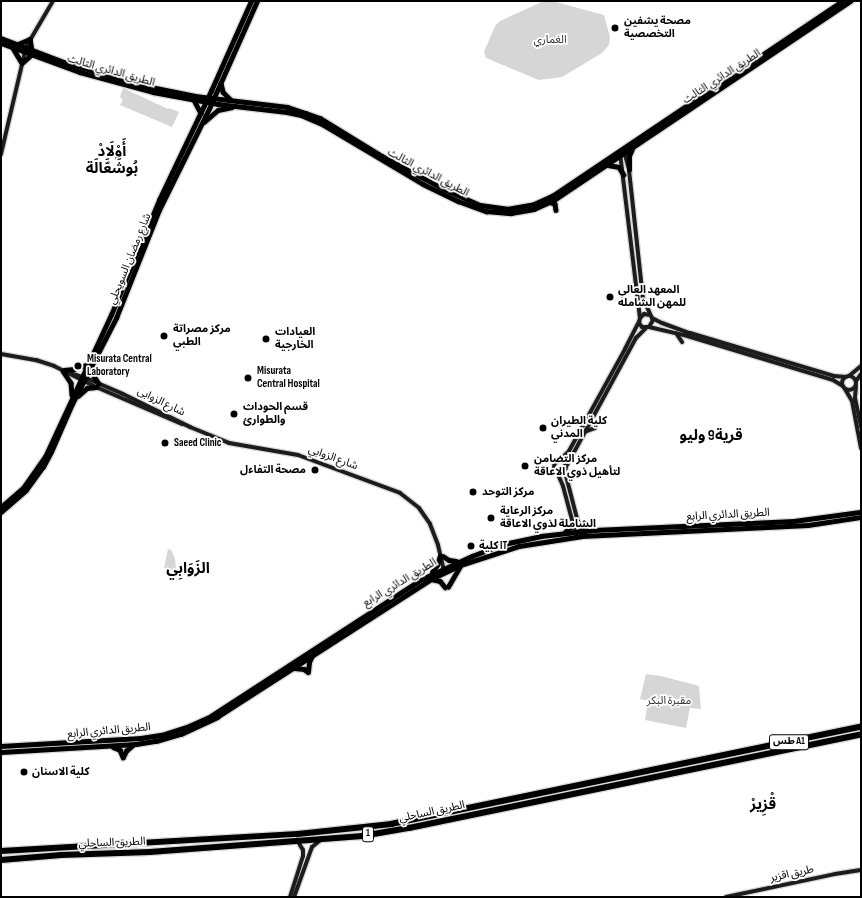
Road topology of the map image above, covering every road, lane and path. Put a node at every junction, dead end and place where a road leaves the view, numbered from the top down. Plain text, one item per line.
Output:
1 (53, 1) edge
2 (250, 1) edge
3 (257, 1) edge
4 (842, 1) edge
5 (850, 1) edge
6 (1, 38) edge
7 (30, 39) junction
8 (1, 44) edge
9 (17, 44) junction
10 (13, 48) junction
11 (25, 50) junction
12 (32, 52) junction
13 (22, 63) junction
14 (736, 76) junction
15 (221, 83) junction
16 (214, 86) junction
17 (194, 98) junction
18 (210, 100) junction
19 (232, 101) junction
20 (236, 106) junction
21 (201, 113) junction
22 (201, 124) junction
23 (634, 147) junction
24 (622, 152) junction
25 (1, 154) edge
26 (605, 166) junction
27 (629, 170) junction
28 (624, 175) junction
29 (550, 202) junction
30 (556, 210) dead end
31 (651, 316) junction
32 (639, 319) junction
33 (648, 328) junction
34 (676, 332) junction
35 (692, 338) junction
36 (750, 353) junction
37 (1, 354) edge
38 (90, 365) junction
39 (861, 366) edge
40 (63, 370) junction
41 (861, 374) edge
42 (847, 377) junction
43 (83, 379) junction
44 (856, 384) junction
45 (97, 386) junction
46 (844, 388) junction
47 (74, 397) junction
48 (592, 416) junction
49 (861, 426) edge
50 (190, 427) joint
51 (584, 432) junction
52 (861, 448) edge
53 (559, 461) junction
54 (567, 465) junction
55 (557, 472) junction
56 (565, 472) junction
57 (1, 507) edge
58 (861, 511) edge
59 (1, 512) edge
60 (858, 516) edge
61 (575, 521) junction
62 (594, 530) junction
63 (563, 533) junction
64 (579, 534) junction
65 (442, 556) junction
66 (459, 563) junction
67 (445, 570) junction
68 (431, 577) junction
69 (313, 655) junction
70 (292, 668) junction
71 (861, 727) edge
72 (861, 734) edge
73 (136, 744) junction
74 (1, 746) edge
75 (110, 746) junction
76 (1, 752) edge
77 (630, 775) junction
78 (630, 782) junction
79 (322, 839) junction
80 (297, 840) junction
81 (133, 844) junction
82 (117, 845) junction
83 (1, 851) edge
84 (116, 852) junction
85 (133, 852) junction
86 (1, 860) edge
87 (303, 864) junction
88 (861, 870) edge
89 (290, 897) edge
90 (294, 897) edge
91 (726, 897) edge

1 - 7 street
2 - 16 main road, شارع رمضان السويحلي
3 - 15 main road, شارع رمضان السويحلي
4 - 14 main road, الطريق الدائري الثالث
5 - 14 main road, الطريق الدائري الثالث
6 - 9 main road, الطريق الدائري الثالث
7 - 9 main road
7 - 11 street
7 - 12 main road
8 - 10 main road, الطريق الدائري الثالث
9 - 11 main road, الطريق الدائري الثالث
10 - 11 main road, الطريق الدائري الثالث
10 - 13 main road
11 - 12 main road, الطريق الدائري الثالث
11 - 13 street
12 - 13 main road
12 - 17 main road, الطريق الدائري الثالث
13 - 25 street
14 - 23 main road, الطريق الدائري الثالث
14 - 24 main road, الطريق الدائري الثالث
15 - 18 main road, شارع رمضان السويحلي
15 - 19 main road
16 - 17 main road
16 - 18 main road, شارع رمضان السويحلي
17 - 18 main road, الطريق الدائري الثالث
17 - 21 main road
18 - 19 main road, الطريق الدائري الثالث
18 - 20 main road, الطريق الدائري الثالث
18 - 21 main road, شارع رمضان السويحلي
18 - 22 main road, شارع رمضان السويحلي
19 - 24 main road, الطريق الدائري الثالث
20 - 22 main road
20 - 29 main road, الطريق الدائري الثالث
21 - 38 main road, شارع رمضان السويحلي
22 - 38 main road, شارع رمضان السويحلي
23 - 24 main road, الطريق الدائري الثالث
23 - 27 main road
24 - 26 main road, الطريق الدائري الثالث
24 - 27 street
24 - 28 street
26 - 28 main road
26 - 29 main road, الطريق الدائري الثالث
27 - 31 street
28 - 32 street
29 - 30 main road
31 - 32 street
31 - 33 street
31 - 36 street
32 - 33 street
32 - 53 street
33 - 34 street
33 - 48 street
34 - 35 street
34 - 35 street
35 - 36 street
36 - 42 street
36 - 46 street
37 - 40 street, شارع الزوابى
38 - 40 main road
38 - 43 main road, شارع رمضان السويحلي
38 - 45 main road
39 - 42 street
40 - 43 street, شارع الزوابى
40 - 47 main road
41 - 44 street
42 - 44 street
42 - 46 street
43 - 45 street, شارع الزوابى
43 - 47 main road, شارع رمضان السويحلي
44 - 46 street
44 - 49 street
45 - 47 main road
45 - 50 street, شارع الزوابى
46 - 52 street
47 - 57 main road, شارع رمضان السويحلي
47 - 59 main road, شارع رمضان السويحلي
48 - 51 street
48 - 51 street
50 - 65 street, شارع الزوابي
51 - 54 street
53 - 54 street
53 - 55 street
54 - 56 street
55 - 56 street
55 - 61 street
56 - 61 street
58 - 60 main road
60 - 62 main road, الطريق الدائري الرابع
60 - 64 main road, الطريق الدائري الرابع
61 - 62 main road
61 - 63 main road
61 - 64 street
62 - 64 main road, الطريق الدائري الرابع
63 - 64 main road, الطريق الدائري الرابع
63 - 66 main road, الطريق الدائري الرابع
64 - 66 main road, الطريق الدائري الرابع
65 - 66 main road
65 - 67 street, شارع الزوابي
65 - 68 main road
66 - 67 main road, الطريق الدائري الرابع
66 - 68 main road
67 - 68 main road, الطريق الدائري الرابع
68 - 69 main road, الطريق الدائري الرابع
68 - 74 main road, الطريق الدائري الرابع
69 - 70 main road, الطريق الدائري الرابع
69 - 70 main road
70 - 73 main road, الطريق الدائري الرابع
71 - 77 highway, الطريق الساحلي / طس A1
72 - 78 highway, الطريق الساحلي / 1
73 - 75 main road, الطريق الدائري الرابع
73 - 75 main road
75 - 76 main road, الطريق الدائري الرابع
77 - 78 highway
77 - 81 highway, الطريق الساحلي / طس A1
78 - 79 highway, الطريق الساحلي / 1
79 - 80 highway, الطريق الساحلي / 1
79 - 87 street
80 - 85 highway, الطريق الساحلي / 1
80 - 87 street
81 - 82 highway, الطريق الساحلي / طس A1
81 - 85 highway
82 - 83 highway, الطريق الساحلي / طس A1
82 - 84 highway
84 - 85 highway, الطريق الساحلي / 1
84 - 86 highway, الطريق الساحلي / 1
87 - 89 street
87 - 90 street
88 - 91 street, طريق اقزير

